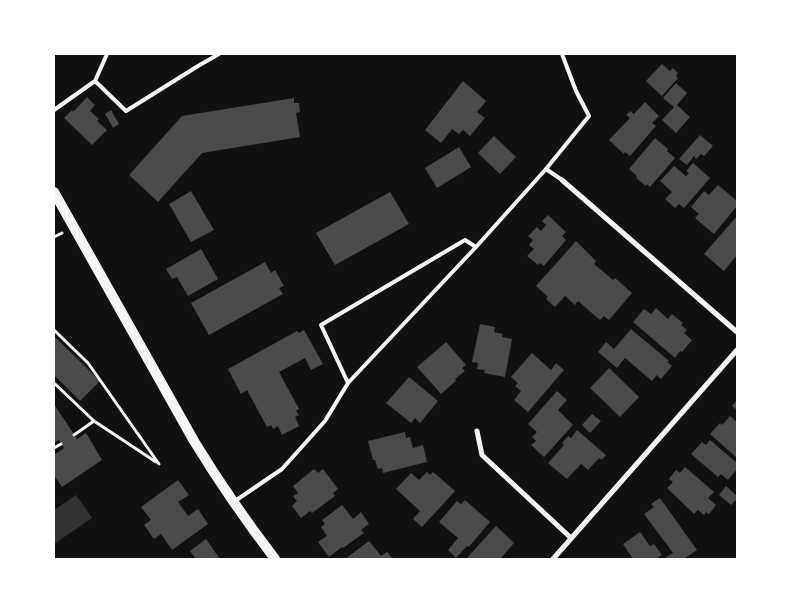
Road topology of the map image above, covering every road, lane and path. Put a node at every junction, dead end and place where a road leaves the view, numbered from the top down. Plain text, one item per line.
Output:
1 (107, 54) edge
2 (204, 54) edge
3 (219, 54) edge
4 (562, 54) edge
5 (207, 60) junction
6 (95, 81) junction
7 (54, 110) edge
8 (546, 169) junction
9 (562, 180) joint
10 (54, 192) edge
11 (476, 247) junction
12 (54, 330) edge
13 (737, 332) edge
14 (737, 350) edge
15 (54, 383) edge
16 (348, 383) junction
17 (94, 421) junction
18 (477, 431) dead end
19 (74, 435) dead end
20 (61, 444) dead end
21 (54, 448) edge
22 (233, 503) junction
23 (571, 538) junction
24 (275, 559) edge
25 (552, 559) edge

1 - 6 lane
2 - 5 lane
3 - 5 lane
4 - 8 lane
5 - 6 lane
6 - 7 lane
8 - 9 lane
8 - 11 lane
9 - 13 street
10 - 22 main road
11 - 16 lane
11 - 16 lane
12 - 17 path
14 - 23 street
15 - 17 path
16 - 22 lane
17 - 19 path
18 - 23 street
20 - 21 path
22 - 24 main road
23 - 25 street

